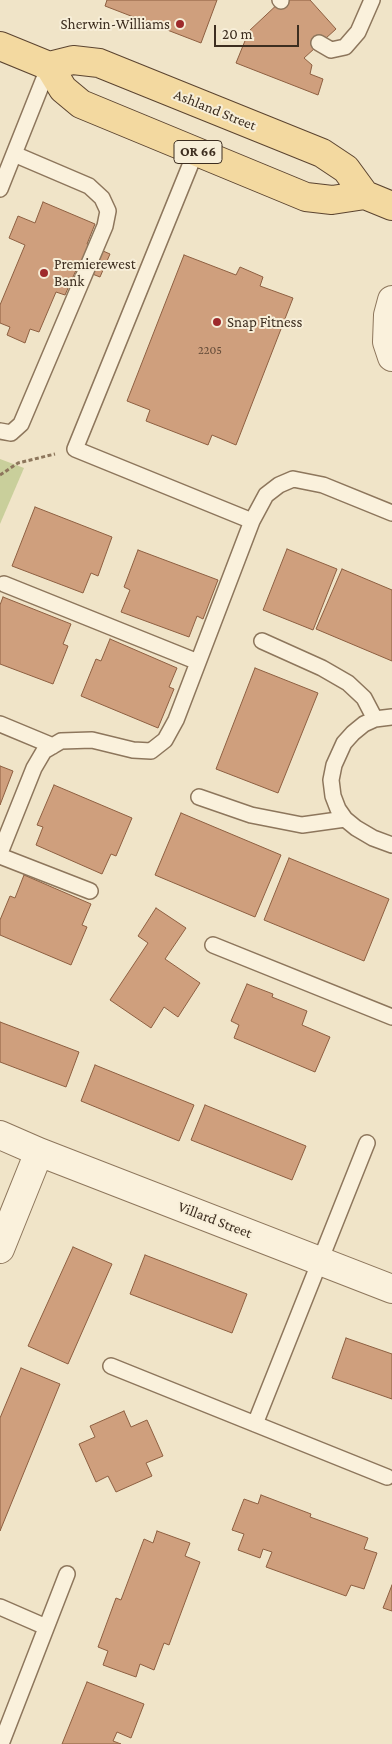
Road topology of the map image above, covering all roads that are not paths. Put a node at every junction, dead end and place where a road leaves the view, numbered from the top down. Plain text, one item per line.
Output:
1 (372, 0) edge
2 (319, 44) dead end
3 (0, 46) edge
4 (49, 66) junction
5 (196, 151) junction
6 (14, 154) junction
7 (0, 189) edge
8 (365, 194) junction
9 (392, 206) edge
10 (392, 300) edge
11 (392, 357) edge
12 (0, 431) edge
13 (392, 513) edge
14 (252, 521) junction
15 (4, 584) dead end
16 (262, 641) dead end
17 (198, 662) junction
18 (392, 717) edge
19 (375, 719) junction
20 (0, 724) edge
21 (53, 746) junction
22 (199, 797) dead end
23 (345, 818) junction
24 (392, 845) edge
25 (0, 854) edge
26 (90, 891) dead end
27 (213, 945) dead end
28 (392, 1017) edge
29 (0, 1135) edge
30 (366, 1143) dead end
31 (39, 1152) junction
32 (0, 1249) edge
33 (319, 1260) junction
34 (392, 1289) edge
35 (111, 1366) dead end
36 (255, 1424) junction
37 (387, 1476) dead end
38 (67, 1574) dead end
39 (0, 1607) edge
40 (46, 1627) junction
41 (1, 1744) edge

1 - 2 lane
3 - 4 main road
4 - 5 main road, OR 66
4 - 6 lane
4 - 8 main road, Ashland Street
5 - 8 main road, OR 66
5 - 14 lane
6 - 7 lane
6 - 12 lane
8 - 9 main road, Ashland Street
10 - 11 street
13 - 14 lane
14 - 17 lane
15 - 17 lane
16 - 19 lane
17 - 21 lane
18 - 19 lane
19 - 23 lane
20 - 21 lane
21 - 25 lane
22 - 23 lane
23 - 24 lane
25 - 26 lane
27 - 28 lane
29 - 31 street, Villard Street
30 - 33 lane
31 - 32 street
31 - 33 street, Villard Street
33 - 34 street, Villard Street
33 - 36 lane
35 - 36 lane
36 - 37 lane
38 - 40 lane
39 - 40 lane
40 - 41 lane

